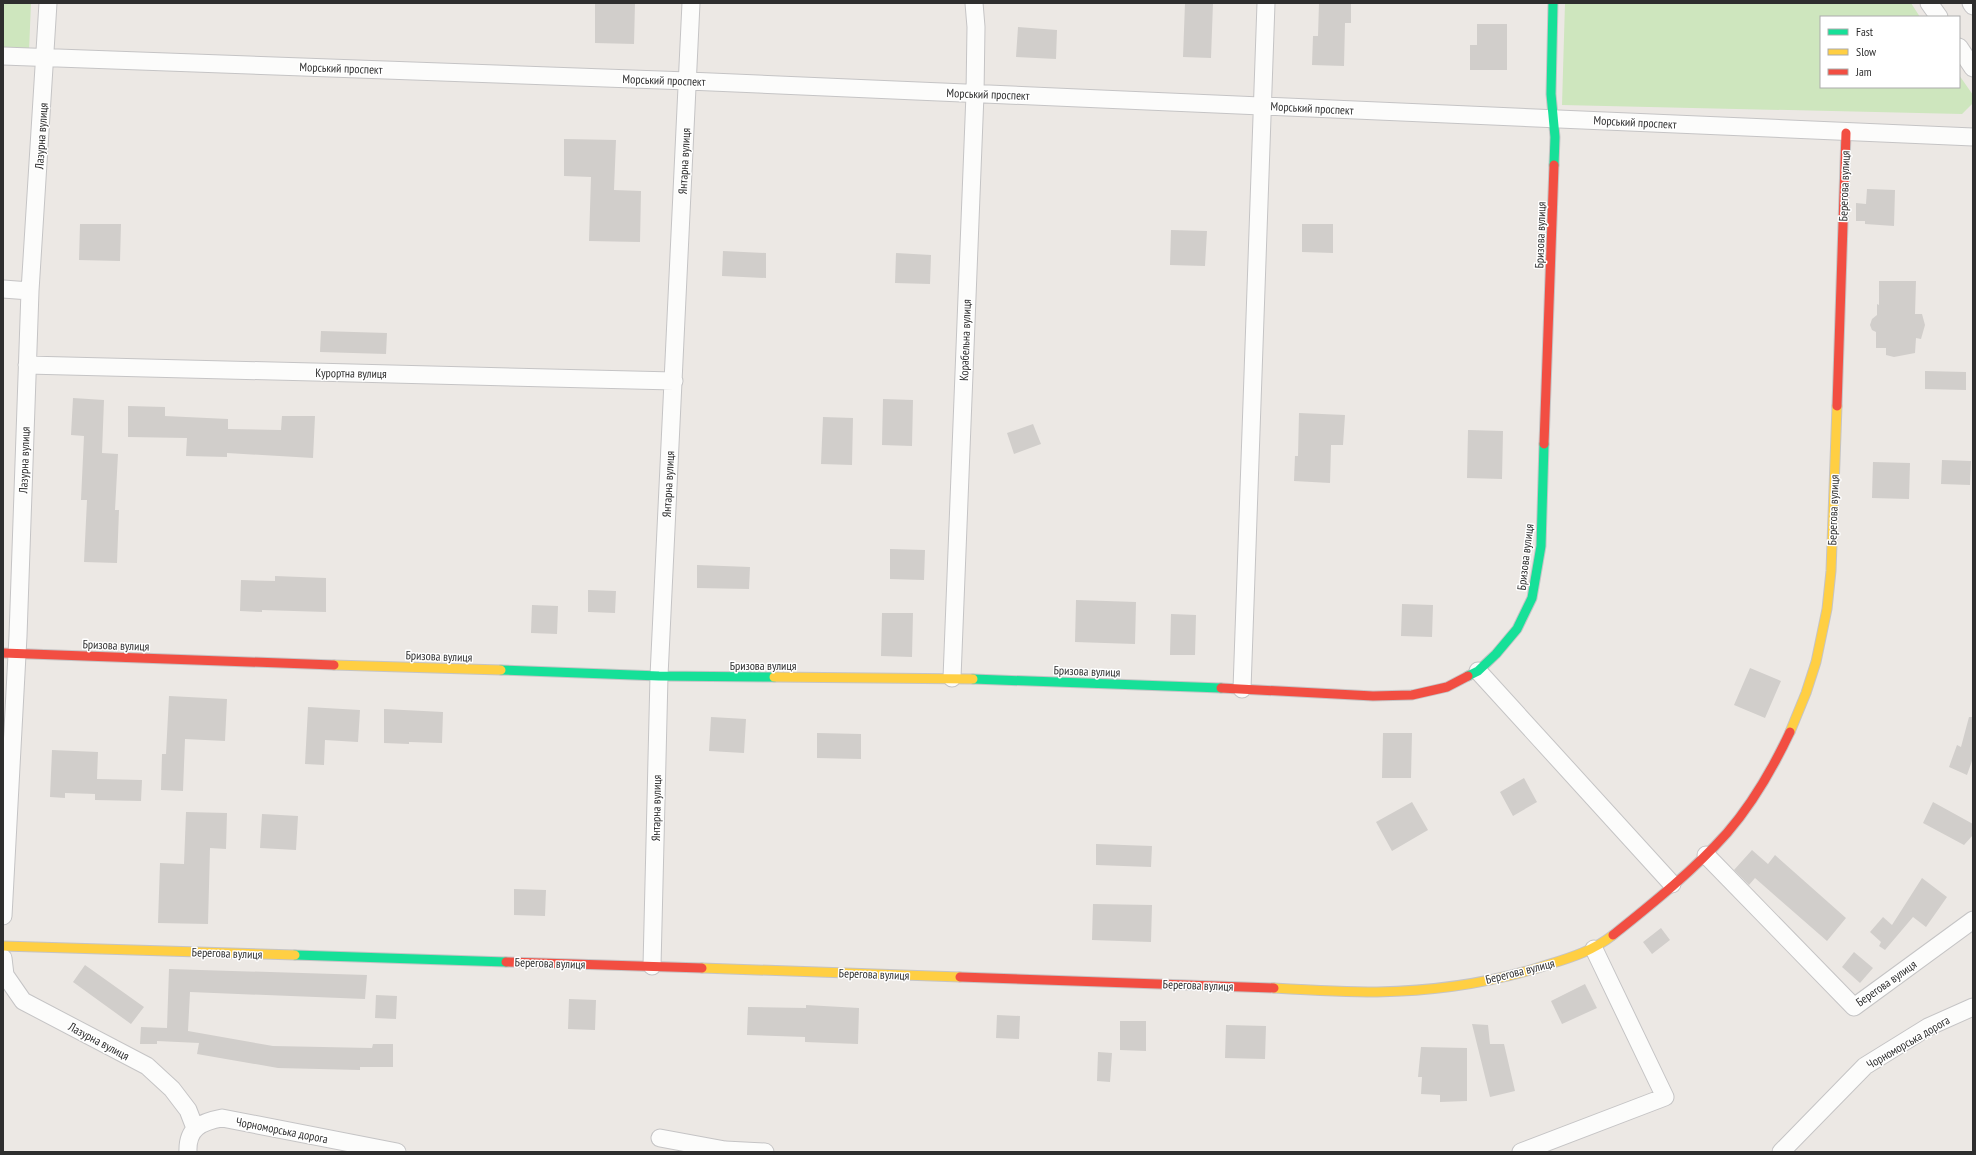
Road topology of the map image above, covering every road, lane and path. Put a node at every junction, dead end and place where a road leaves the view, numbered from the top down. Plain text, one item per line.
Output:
1 (48, 3) edge
2 (691, 3) edge
3 (974, 3) edge
4 (1266, 3) edge
5 (1554, 3) edge
6 (1930, 3) edge
7 (1970, 3) edge
8 (1973, 6) edge
9 (1938, 16) edge
10 (1960, 48) edge
11 (3, 56) edge
12 (46, 58) junction
13 (1973, 68) edge
14 (688, 81) junction
15 (975, 94) junction
16 (1261, 105) junction
17 (1553, 118) junction
18 (1846, 133) junction
19 (1973, 138) edge
20 (3, 289) edge
21 (30, 291) junction
22 (27, 365) junction
23 (674, 381) junction
24 (10, 653) edge
25 (1478, 671) junction
26 (658, 676) junction
27 (952, 678) junction
28 (1242, 688) junction
29 (1706, 855) junction
30 (1672, 884) junction
31 (3, 916) edge
32 (1973, 920) edge
33 (3, 946) edge
34 (1594, 949) junction
35 (3, 958) edge
36 (652, 966) junction
37 (1973, 1007) edge
38 (195, 1128) junction
39 (660, 1138) dead end
40 (188, 1152) edge
41 (397, 1152) edge
42 (765, 1152) edge
43 (1521, 1152) edge
44 (1781, 1152) edge

1 - 12 street, Лазурна вулиця
2 - 14 street, Янтарна вулиця
3 - 15 street, Корабельна вулиця
4 - 16 street
5 - 17 street, Бризова вулиця
6 - 9 street
7 - 8 street
10 - 13 street
11 - 12 street, Морський проспект
12 - 14 street, Морський проспект
12 - 21 street, Лазурна вулиця
14 - 15 street, Морський проспект
14 - 23 street, Янтарна вулиця
15 - 16 street, Морський проспект
15 - 27 street, Корабельна вулиця
16 - 17 street, Морський проспект
16 - 28 street
17 - 18 street, Морський проспект
17 - 25 street, Бризова вулиця
18 - 19 street, Морський проспект
18 - 29 street, Берегова вулиця
20 - 21 street
21 - 22 street, Лазурна вулиця
22 - 23 street, Курортна вулиця
22 - 24 street, Лазурна вулиця
23 - 26 street, Янтарна вулиця
24 - 26 street, Бризова вулиця
24 - 31 street, Лазурна вулиця
25 - 28 street, Бризова вулиця
25 - 30 street
26 - 27 street, Бризова вулиця
26 - 36 street, Янтарна вулиця
27 - 28 street, Бризова вулиця
29 - 30 street, Берегова вулиця
29 - 32 street, Берегова вулиця
30 - 34 street, Берегова вулиця
33 - 36 street, Берегова вулиця
34 - 36 street, Берегова вулиця
34 - 43 street
35 - 38 street, Лазурна вулиця
37 - 44 street, Чорноморська дорога
38 - 40 street
38 - 41 street, Чорноморська дорога
39 - 42 street

